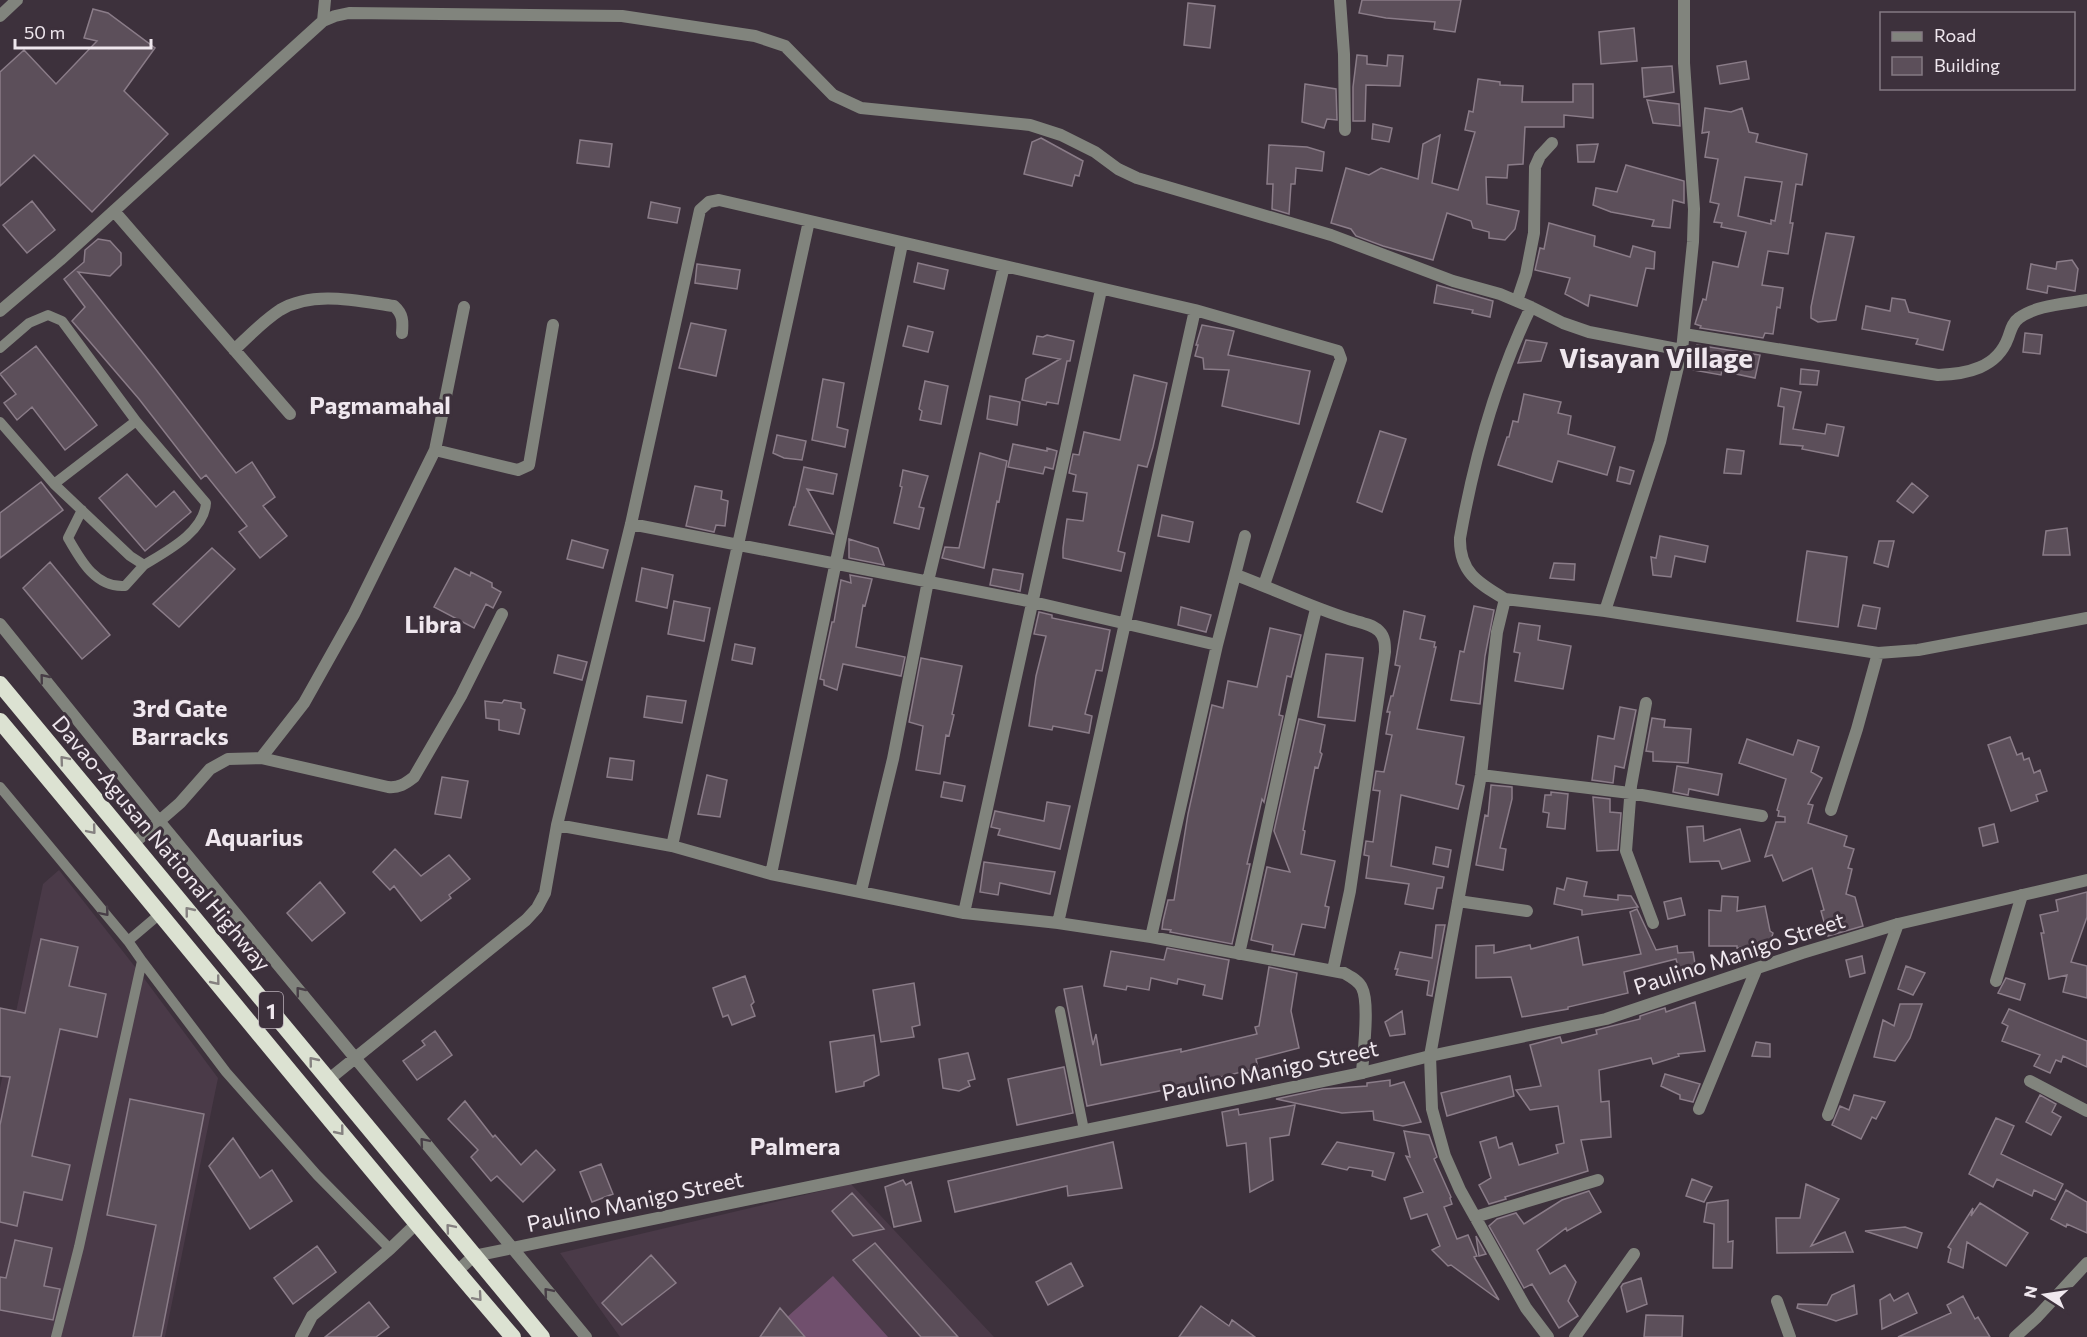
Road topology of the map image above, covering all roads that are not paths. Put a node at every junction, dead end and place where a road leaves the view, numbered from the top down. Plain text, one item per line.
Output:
1 (17, 0) edge
2 (325, 0) edge
3 (583, 0) edge
4 (1340, 0) edge
5 (1684, 0) edge
6 (580, 14) junction
7 (0, 16) edge
8 (323, 21) junction
9 (1345, 130) dead end
10 (1552, 143) dead end
11 (114, 211) junction
12 (809, 221) junction
13 (902, 244) junction
14 (1004, 266) junction
15 (1101, 290) junction
16 (2087, 300) edge
17 (1517, 301) junction
18 (464, 307) dead end
19 (1531, 307) junction
20 (1195, 310) junction
21 (0, 311) edge
22 (553, 325) dead end
23 (402, 333) dead end
24 (1684, 334) junction
25 (0, 348) edge
26 (234, 350) junction
27 (1682, 350) junction
28 (290, 414) dead end
29 (136, 421) junction
30 (0, 422) edge
31 (435, 450) junction
32 (54, 484) junction
33 (82, 510) junction
34 (631, 524) junction
35 (1245, 536) dead end
36 (738, 544) junction
37 (834, 564) junction
38 (144, 565) junction
39 (1236, 575) junction
40 (928, 581) junction
41 (1264, 585) junction
42 (1505, 599) junction
43 (1033, 602) junction
44 (1316, 609) junction
45 (1605, 611) junction
46 (501, 614) dead end
47 (2087, 618) edge
48 (0, 624) edge
49 (1126, 625) junction
50 (1217, 645) junction
51 (1878, 653) junction
52 (0, 684) edge
53 (1646, 703) dead end
54 (0, 722) edge
55 (261, 758) junction
56 (1481, 774) junction
57 (0, 787) edge
58 (1630, 793) junction
59 (1831, 810) dead end
60 (1762, 816) dead end
61 (159, 821) junction
62 (557, 825) junction
63 (134, 843) junction
64 (672, 846) junction
65 (771, 874) junction
66 (2087, 880) edge
67 (861, 891) junction
68 (2022, 895) junction
69 (1458, 901) junction
70 (1527, 911) dead end
71 (964, 913) junction
72 (161, 914) junction
73 (1058, 923) junction
74 (1653, 923) dead end
75 (1898, 924) junction
76 (1151, 937) junction
77 (128, 941) junction
78 (1239, 954) junction
79 (142, 961) junction
80 (1333, 970) junction
81 (1755, 970) junction
82 (1996, 981) dead end
83 (1060, 1011) dead end
84 (1430, 1056) junction
85 (356, 1059) junction
86 (1362, 1073) junction
87 (328, 1080) junction
88 (2030, 1081) dead end
89 (1699, 1109) dead end
90 (2087, 1111) edge
91 (1828, 1115) dead end
92 (1084, 1130) junction
93 (1598, 1180) dead end
94 (1475, 1217) junction
95 (416, 1224) junction
96 (512, 1248) junction
97 (390, 1250) junction
98 (1634, 1254) dead end
99 (474, 1256) junction
100 (2087, 1263) edge
101 (456, 1272) junction
102 (1777, 1301) dead end
103 (56, 1337) edge
104 (301, 1337) edge
105 (513, 1337) edge
106 (542, 1337) edge
107 (586, 1337) edge
108 (1548, 1337) edge
109 (1575, 1337) edge
110 (1790, 1337) edge
111 (2015, 1337) edge

1 - 7 street
2 - 8 street
3 - 6 street
4 - 9 street
5 - 24 street
6 - 8 street
6 - 17 street
8 - 11 street
10 - 17 street
11 - 21 street
11 - 26 street
12 - 13 street
12 - 34 street
12 - 36 street
13 - 14 street
13 - 37 street
14 - 15 street
14 - 40 street
15 - 20 street
15 - 43 street
16 - 24 street
17 - 19 street
18 - 31 street
19 - 27 street
19 - 42 street
20 - 41 street
20 - 49 street
22 - 31 street
23 - 26 street
24 - 27 street
25 - 29 lane
26 - 28 street
27 - 45 street
29 - 32 lane
29 - 38 lane
30 - 32 lane
31 - 55 street
32 - 33 lane
33 - 38 lane
33 - 38 lane
34 - 36 street
34 - 62 street
35 - 39 street
36 - 37 street
36 - 64 street
37 - 40 street
37 - 65 street
39 - 41 street
39 - 50 street
40 - 43 street
40 - 67 street
41 - 44 street
42 - 45 street
42 - 56 street
43 - 49 street
43 - 71 street
44 - 78 street
44 - 80 street
45 - 51 street
46 - 55 street
47 - 51 street
61 -> 48 street
49 - 50 street
49 - 73 street
50 - 76 street
51 - 59 street
63 -> 52 highway, Davao-Agusan National Highway / 1
53 - 58 street
54 -> 72 highway, Davao-Agusan National Highway / 1
55 - 61 street
56 - 58 street
56 - 69 street
57 -> 77 lane
58 - 60 street
58 - 74 street
61 - 63 street
85 -> 61 street
62 - 64 street
62 - 85 street
87 -> 63 highway, Davao-Agusan National Highway / 1
64 - 65 street
65 - 67 street
66 - 68 street, Paulino Manigo Street
67 - 71 street
68 - 75 street, Paulino Manigo Street
68 - 82 street
69 - 70 street
69 - 84 street
71 - 73 street
72 - 77 lane
72 -> 95 highway, Davao-Agusan National Highway / 1
73 - 76 street
75 - 81 street, Paulino Manigo Street
75 - 91 street
76 - 78 street
77 - 79 lane
78 - 80 street
79 - 97 lane
79 - 103 lane
80 - 86 street
81 - 84 street, Paulino Manigo Street
81 - 89 street
83 - 92 lane
84 - 86 street, Paulino Manigo Street
84 - 94 street
85 - 87 street
96 -> 85 street
86 - 92 street, Paulino Manigo Street
99 -> 87 highway, Davao-Agusan National Highway / 1
88 - 90 street
92 - 96 street, Paulino Manigo Street
93 - 94 street
94 - 108 street
95 - 97 street
95 - 101 highway, Davao-Agusan National Highway / 1
96 - 99 street, Paulino Manigo Street
107 -> 96 street
97 - 104 street
98 - 109 street
99 - 101 street, Paulino Manigo Street
99 - 106 highway, Davao-Agusan National Highway / 1
100 - 111 street
101 -> 105 highway, Davao-Agusan National Highway / 1
102 - 110 street

